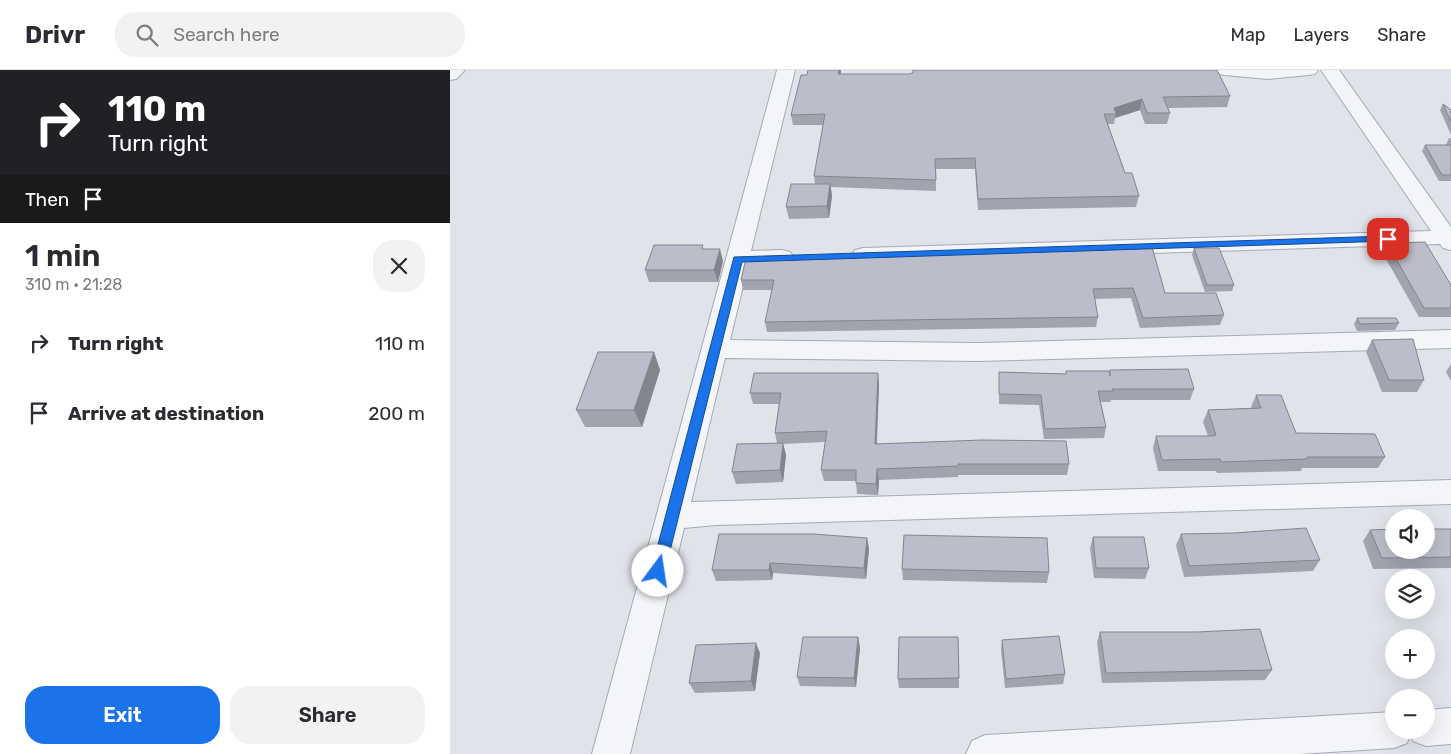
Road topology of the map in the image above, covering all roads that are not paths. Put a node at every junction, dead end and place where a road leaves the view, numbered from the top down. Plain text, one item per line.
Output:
1 (456, 70) edge
2 (786, 70) edge
3 (1225, 70) edge
4 (1309, 70) edge
5 (1330, 70) edge
6 (450, 75) edge
7 (1450, 239) edge
8 (846, 256) edge
9 (807, 257) edge
10 (738, 259) junction
11 (1451, 339) edge
12 (715, 349) junction
13 (1451, 492) edge
14 (672, 516) junction
15 (1451, 726) edge
16 (1435, 727) edge
17 (1385, 731) edge
18 (611, 754) edge
19 (985, 754) edge

1 - 6 street
2 - 10 street
3 - 4 street
5 - 7 street
7 - 8 street
9 - 10 street
10 - 12 street
11 - 12 street
12 - 14 street
13 - 14 street
14 - 18 street
15 - 16 street
17 - 19 street

